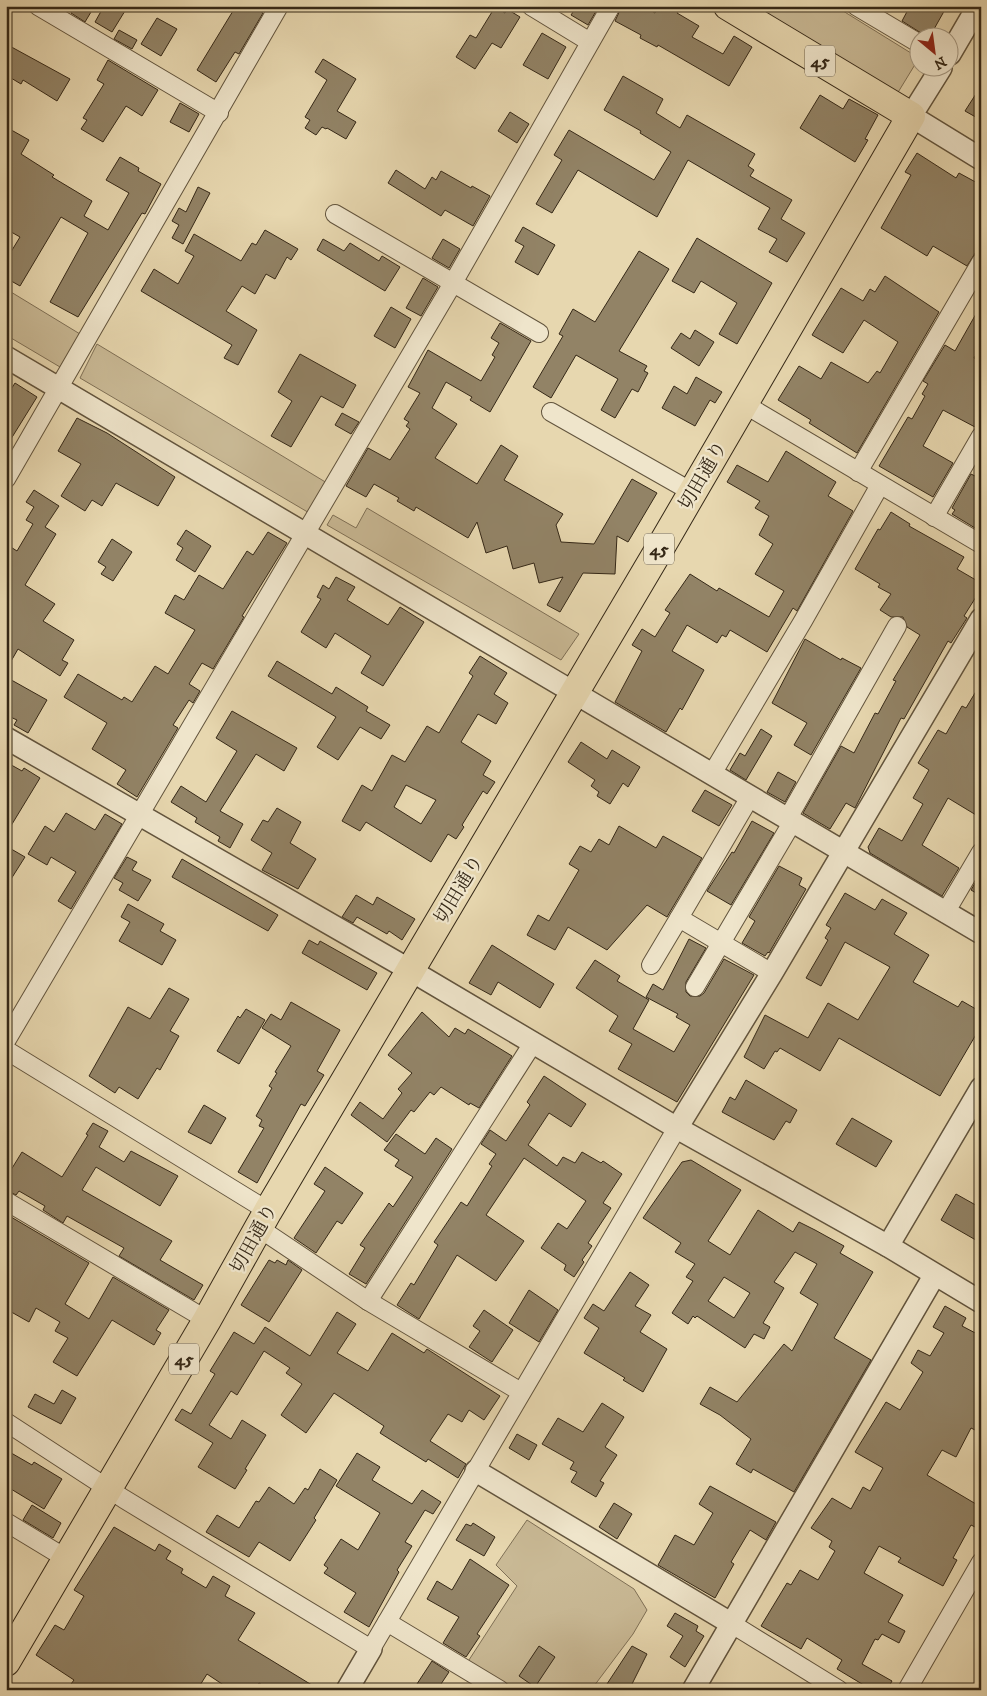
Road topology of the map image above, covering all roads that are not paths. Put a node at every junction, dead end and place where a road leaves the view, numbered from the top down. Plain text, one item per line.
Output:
1 (38, 6) edge
2 (279, 6) edge
3 (531, 6) edge
4 (611, 6) edge
5 (728, 6) edge
6 (856, 6) edge
7 (978, 6) edge
8 (960, 37) edge
9 (910, 38) edge
10 (590, 42) junction
11 (936, 78) edge
12 (219, 113) junction
13 (912, 116) junction
14 (981, 159) edge
15 (335, 214) dead end
16 (981, 262) edge
17 (453, 283) junction
18 (539, 333) dead end
19 (6, 358) edge
20 (60, 390) junction
21 (744, 404) junction
22 (551, 412) dead end
23 (981, 436) edge
24 (858, 472) junction
25 (6, 479) edge
26 (880, 485) junction
27 (692, 492) junction
28 (934, 517) junction
29 (306, 533) junction
30 (981, 544) edge
31 (981, 619) edge
32 (897, 626) dead end
33 (574, 693) junction
34 (6, 738) edge
35 (712, 774) junction
36 (750, 797) junction
37 (139, 815) junction
38 (791, 820) junction
39 (843, 850) junction
40 (981, 852) edge
41 (946, 913) junction
42 (679, 918) junction
43 (981, 933) edge
44 (722, 943) junction
45 (651, 965) dead end
46 (410, 970) junction
47 (772, 972) junction
48 (696, 988) dead end
49 (6, 1041) edge
50 (534, 1043) junction
51 (6, 1050) edge
52 (981, 1088) edge
53 (677, 1128) junction
54 (6, 1201) edge
55 (263, 1220) junction
56 (888, 1246) junction
57 (934, 1276) junction
58 (368, 1301) junction
59 (981, 1302) edge
60 (207, 1320) junction
61 (521, 1392) junction
62 (6, 1422) edge
63 (476, 1471) junction
64 (107, 1488) junction
65 (6, 1522) edge
66 (67, 1559) junction
67 (981, 1562) edge
68 (387, 1622) junction
69 (732, 1624) junction
70 (371, 1649) junction
71 (6, 1662) edge
72 (347, 1690) edge
73 (500, 1690) edge
74 (694, 1690) edge
75 (840, 1690) edge
76 (907, 1690) edge

1 - 12 street
2 - 12 street
3 - 10 street
4 - 10 street
5 - 13 main road, 45
6 - 9 street
7 - 8 street
10 - 17 street
11 - 13 street
12 - 20 street
13 - 14 street
13 - 21 main road, 切田通り / 45
15 - 17 street
16 - 24 street
17 - 18 street
17 - 29 street
19 - 20 street
20 - 25 street
20 - 29 street
21 - 24 street
21 - 27 main road, 切田通り / 45
22 - 27 street
23 - 28 street
24 - 26 street
26 - 28 street
26 - 35 street
27 - 33 main road, 切田通り / 45
28 - 30 street
29 - 33 street
29 - 37 street
31 - 39 street
32 - 38 street
33 - 35 street
33 - 46 main road, 切田通り / 45
34 - 37 street
35 - 36 street
36 - 38 street
36 - 42 street
37 - 46 street
37 - 49 street
38 - 39 street
38 - 44 street
39 - 41 street
39 - 47 street
40 - 41 street
41 - 43 street
42 - 44 street
42 - 45 street
44 - 47 street
44 - 48 street
46 - 50 street
46 - 55 main road, 切田通り / 45
47 - 53 street
50 - 53 street
50 - 58 street
51 - 55 street
52 - 56 street
53 - 56 street
53 - 61 street
54 - 60 street
55 - 58 street
55 - 60 main road, 切田通り / 45
56 - 57 street
57 - 59 street
57 - 69 street
58 - 61 street
60 - 64 main road, 切田通り / 45
61 - 63 street
62 - 64 street
63 - 68 street
63 - 69 street
64 - 66 main road, 切田通り / 45
64 - 70 street
65 - 66 street
66 - 71 main road, 切田通り / 45
67 - 76 street
68 - 70 street
68 - 73 street
69 - 74 street
69 - 75 street
70 - 72 street

